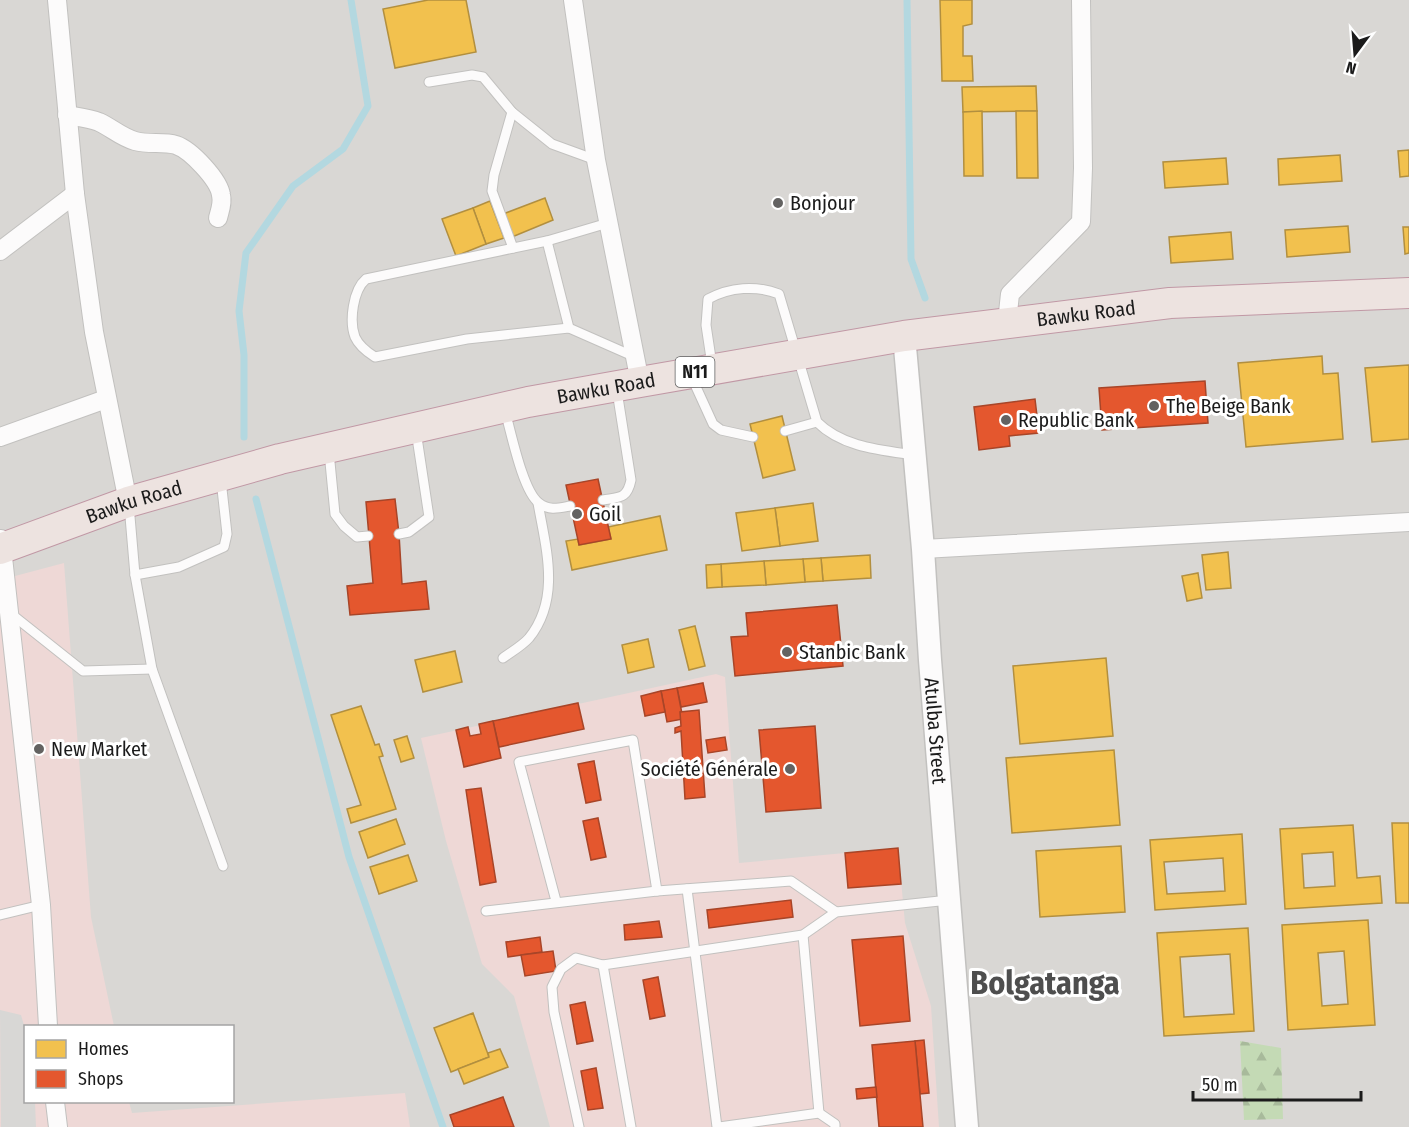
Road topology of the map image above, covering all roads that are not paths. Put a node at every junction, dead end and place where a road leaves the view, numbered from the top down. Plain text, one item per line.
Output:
1 (57, 0) edge
2 (573, 0) edge
3 (1082, 0) edge
4 (429, 82) dead end
5 (512, 112) junction
6 (68, 115) junction
7 (596, 160) junction
8 (75, 194) junction
9 (218, 218) dead end
10 (608, 223) junction
11 (547, 240) junction
12 (513, 248) junction
13 (0, 251) edge
14 (1409, 293) edge
15 (1008, 322) junction
16 (569, 328) junction
17 (904, 336) junction
18 (796, 355) junction
19 (701, 371) junction
20 (630, 375) junction
21 (106, 399) junction
22 (504, 408) junction
23 (817, 422) junction
24 (415, 429) junction
25 (785, 431) dead end
26 (0, 437) edge
27 (753, 437) dead end
28 (329, 447) junction
29 (914, 455) junction
30 (221, 475) junction
31 (603, 500) dead end
32 (128, 502) junction
33 (538, 503) junction
34 (570, 506) dead end
35 (1409, 522) edge
36 (399, 534) dead end
37 (368, 536) dead end
38 (1, 544) edge
39 (923, 549) junction
40 (135, 575) junction
41 (10, 612) junction
42 (503, 658) dead end
43 (152, 669) junction
44 (223, 866) dead end
45 (687, 888) junction
46 (657, 891) junction
47 (949, 900) junction
48 (556, 901) junction
49 (41, 906) junction
50 (486, 911) dead end
51 (836, 912) junction
52 (0, 915) edge
53 (803, 935) junction
54 (695, 951) junction
55 (603, 965) junction
56 (48, 1025) edge
57 (55, 1103) edge
58 (819, 1113) junction
59 (58, 1127) edge
60 (579, 1127) edge
61 (631, 1127) edge
62 (718, 1127) edge
63 (835, 1127) edge
64 (966, 1127) edge

1 - 6 street
2 - 7 street
3 - 15 street
4 - 5 lane
5 - 7 lane
5 - 12 lane
6 - 8 street
6 - 9 street
7 - 10 street
8 - 13 street
8 - 21 street
10 - 11 lane
10 - 20 street
11 - 12 lane
11 - 16 lane
12 - 16 lane
14 - 15 highway, Bawku Road / N11
15 - 17 highway, Bawku Road / N11
16 - 20 lane
17 - 18 highway, Bawku Road / N11
17 - 29 street, Atulba Street
18 - 19 highway, Bawku Road / N11
18 - 19 lane
18 - 23 lane
19 - 20 highway, Bawku Road / N11
19 - 27 lane
20 - 22 highway, Bawku Road / N11
20 - 31 lane
21 - 26 street
21 - 32 street
22 - 24 highway, Bawku Road / N11
22 - 33 lane
23 - 25 lane
23 - 29 lane
24 - 28 highway, Bawku Road / N11
24 - 36 lane
28 - 30 highway, Bawku Road / N11
28 - 37 lane
29 - 39 street, Atulba Street
30 - 32 highway, Bawku Road / N11
30 - 40 lane
32 - 38 highway, Bawku Road / N11
32 - 40 lane
33 - 34 lane
33 - 42 lane
35 - 39 street
38 - 41 street
39 - 47 street, Atulba Street
40 - 43 lane
41 - 43 lane
41 - 49 street
43 - 44 lane
45 - 46 lane
45 - 51 lane
45 - 54 lane
46 - 48 lane
46 - 48 lane
47 - 51 lane
47 - 64 street, Atulba Street
48 - 50 lane
49 - 52 lane
49 - 56 street
51 - 53 lane
53 - 54 lane
53 - 58 lane
54 - 55 lane
54 - 62 lane
55 - 60 lane
55 - 61 lane
57 - 59 street
58 - 62 lane
58 - 63 lane

